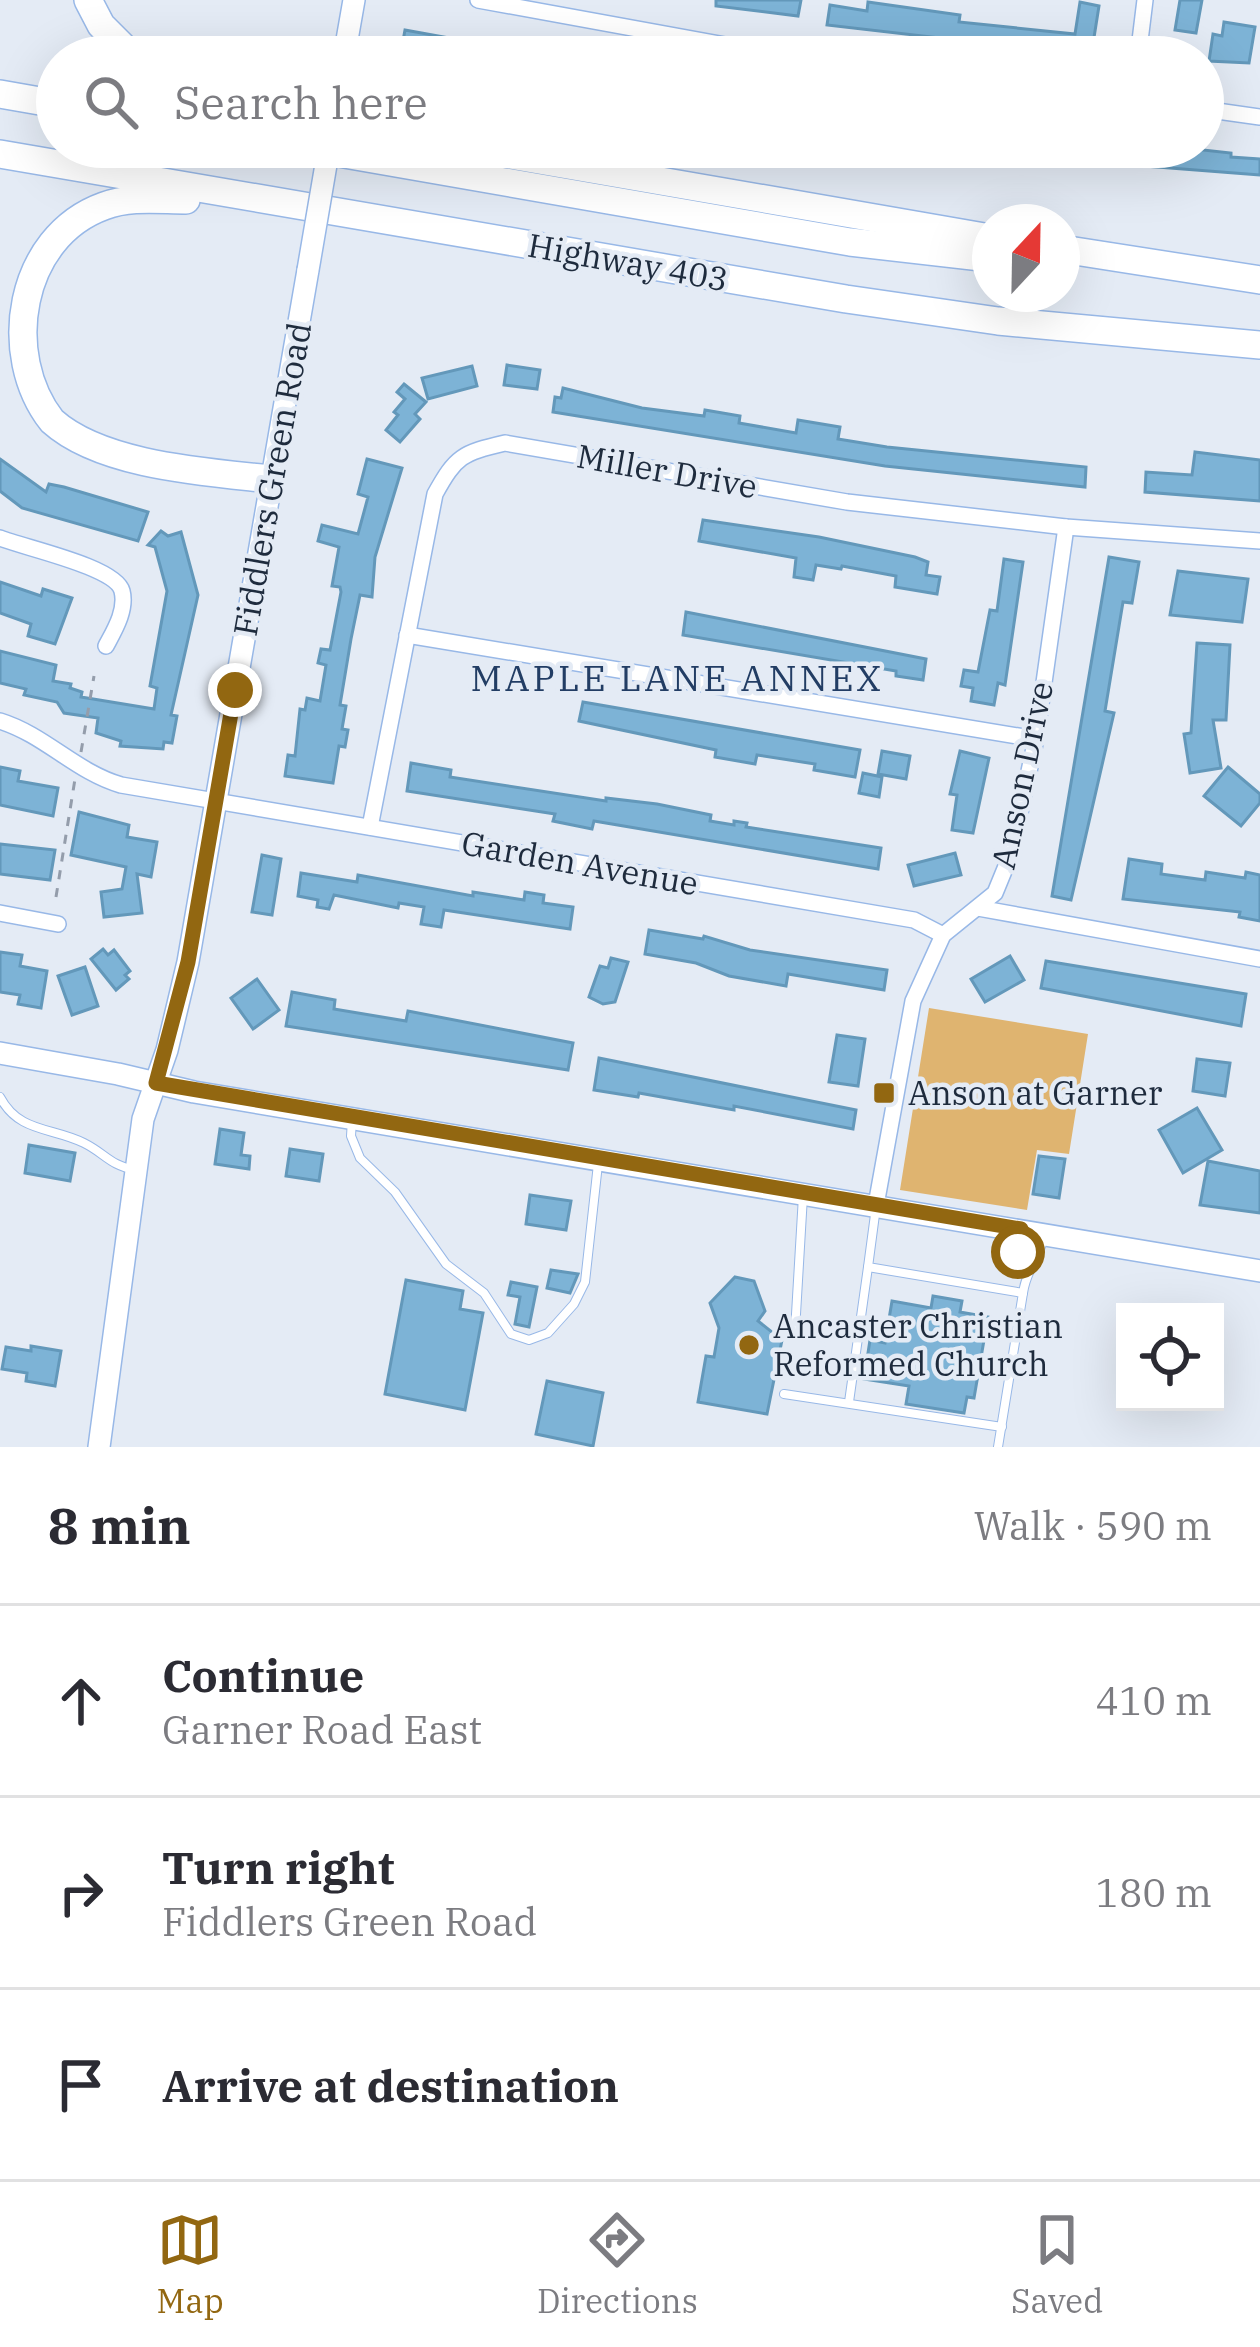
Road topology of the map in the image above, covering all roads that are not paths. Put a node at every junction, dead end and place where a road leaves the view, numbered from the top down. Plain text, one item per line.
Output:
1 (88, 0) edge
2 (353, 0) edge
3 (478, 0) edge
4 (1145, 0) edge
5 (112, 36) edge
6 (347, 36) edge
7 (676, 36) edge
8 (1141, 36) edge
9 (0, 94) edge
10 (36, 100) edge
11 (1224, 112) edge
12 (1260, 117) edge
13 (0, 154) edge
14 (36, 160) edge
15 (82, 168) edge
16 (325, 168) edge
17 (425, 168) edge
18 (585, 168) edge
19 (282, 202) junction
20 (972, 235) edge
21 (1080, 252) edge
22 (972, 256) edge
23 (1080, 269) edge
24 (1260, 281) edge
25 (1260, 345) edge
26 (271, 479) junction
27 (1066, 527) junction
28 (0, 538) edge
29 (1260, 542) edge
30 (407, 634) junction
31 (106, 646) dead end
32 (0, 721) edge
33 (1036, 739) junction
34 (213, 804) junction
35 (370, 827) junction
36 (978, 908) junction
37 (0, 913) edge
38 (58, 924) dead end
39 (943, 935) junction
40 (1260, 958) edge
41 (0, 1053) edge
42 (156, 1083) junction
43 (0, 1097) edge
44 (352, 1119) junction
45 (598, 1160) junction
46 (136, 1170) junction
47 (802, 1195) junction
48 (876, 1205) junction
49 (1021, 1229) junction
50 (1045, 1233) junction
51 (868, 1267) junction
52 (1026, 1270) junction
53 (1260, 1270) edge
54 (1023, 1294) junction
55 (795, 1331) dead end
56 (784, 1394) dead end
57 (849, 1402) junction
58 (1001, 1426) junction
59 (99, 1447) edge
60 (998, 1447) edge

1 - 5 highway
2 - 6 main road
3 - 7 street
4 - 8 street
9 - 10 highway
11 - 12 street
13 - 14 highway, Highway 403
15 - 19 highway, Highway 403
16 - 26 main road, Fiddlers Green Road, bridge
17 - 22 highway, Highway 403
18 - 20 highway
19 - 25 highway, Highway 403
19 - 26 highway
21 - 24 highway
23 - 24 highway
26 - 34 main road, Fiddlers Green Road
27 - 29 street, Miller Drive
27 - 30 street, Miller Drive
27 - 33 street, Anson Drive
28 - 31 street
30 - 33 street
30 - 35 street, Miller Drive
32 - 34 street, Garden Avenue
33 - 36 street, Anson Drive
34 - 35 street, Garden Avenue
34 - 42 main road, Fiddlers Green Road
35 - 39 street, Garden Avenue
36 - 39 street, Anson Drive
36 - 40 street
37 - 38 street
39 - 48 street, Anson Drive
41 - 42 main road
42 - 44 main road
42 - 46 main road, Fiddlers Green Road
43 - 46 lane
44 - 45 main road
44 - 45 lane
45 - 47 main road
46 - 59 main road, Fiddlers Green Road
47 - 48 main road
47 - 55 lane
48 - 49 main road
48 - 51 lane
49 - 50 main road
49 - 52 lane
50 - 52 lane
50 - 53 main road
51 - 54 lane
51 - 57 lane
52 - 54 lane
54 - 58 lane
56 - 57 lane
57 - 58 lane
58 - 60 lane

